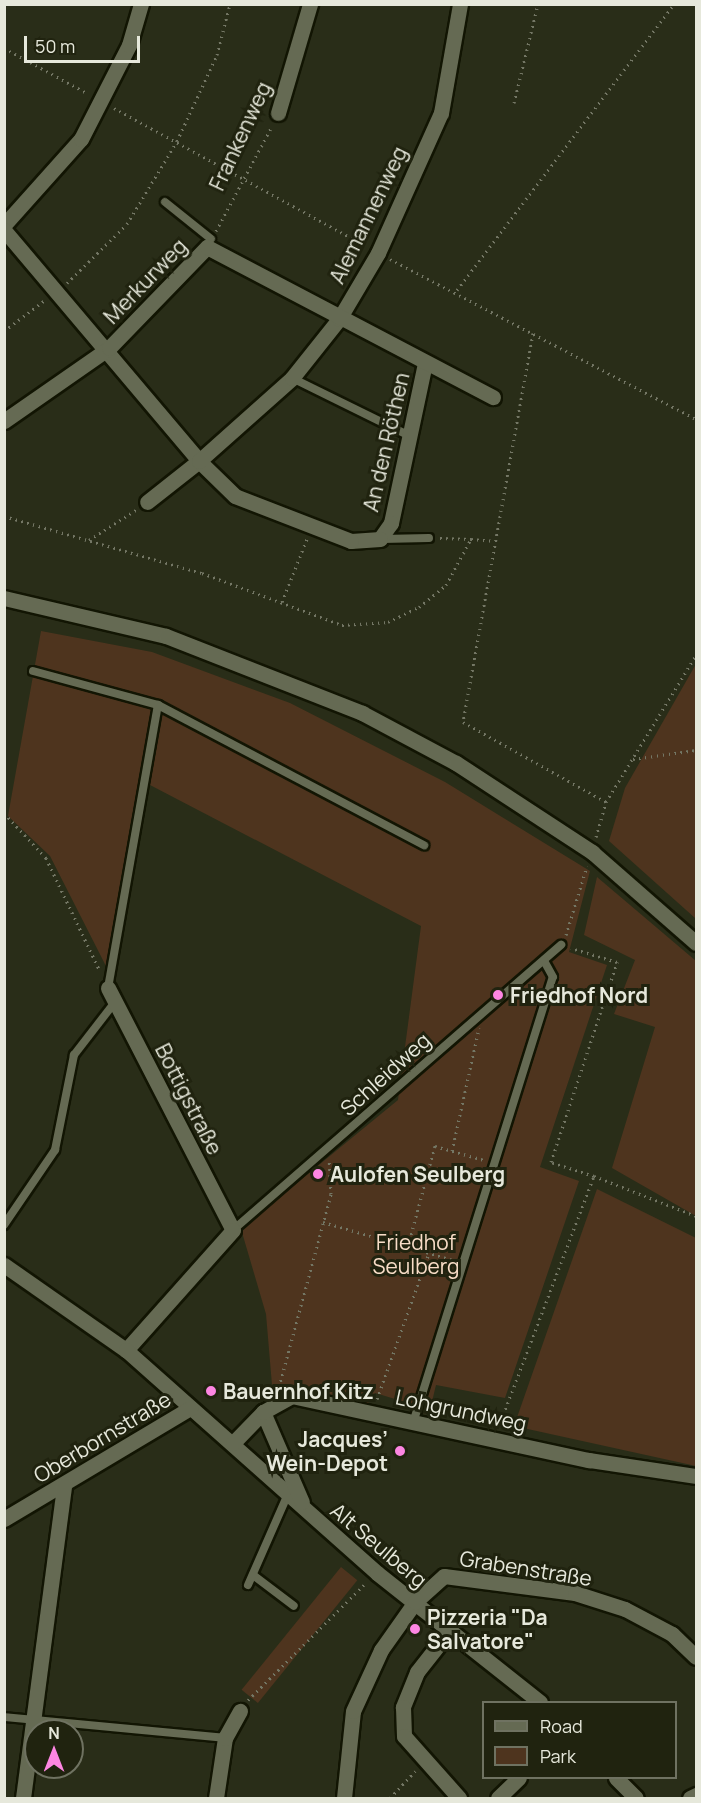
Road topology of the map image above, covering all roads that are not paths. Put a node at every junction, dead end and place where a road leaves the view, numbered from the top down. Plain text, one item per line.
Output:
1 (141, 4) edge
2 (310, 4) edge
3 (459, 4) edge
4 (278, 113) road end
5 (165, 202) dead end
6 (4, 227) edge
7 (211, 239) road end
8 (339, 319) junction
9 (109, 348) junction
10 (425, 363) junction
11 (292, 378) junction
12 (493, 397) dead end
13 (4, 421) edge
14 (410, 436) junction
15 (199, 461) junction
16 (147, 502) road end
17 (429, 538) road end
18 (380, 539) junction
19 (4, 598) edge
20 (33, 671) dead end
21 (158, 705) junction
22 (424, 845) dead end
23 (696, 943) edge
24 (561, 945) road end
25 (544, 961) junction
26 (108, 988) joint
27 (115, 1002) junction
28 (4, 1225) edge
29 (233, 1230) junction
30 (4, 1265) edge
31 (126, 1350) junction
32 (190, 1408) junction
33 (263, 1412) junction
34 (414, 1423) junction
35 (233, 1443) junction
36 (696, 1476) edge
37 (64, 1485) junction
38 (288, 1494) junction
39 (305, 1509) junction
40 (4, 1519) edge
41 (253, 1575) junction
42 (248, 1585) dead end
43 (415, 1602) junction
44 (294, 1606) dead end
45 (450, 1630) junction
46 (696, 1657) edge
47 (539, 1701) edge
48 (240, 1711) road end
49 (4, 1717) edge
50 (36, 1719) edge
51 (24, 1720) edge
52 (84, 1725) edge
53 (225, 1738) junction
54 (26, 1779) edge
55 (518, 1779) edge
56 (617, 1779) edge
57 (696, 1795) edge
58 (23, 1798) edge
59 (216, 1798) edge
60 (344, 1798) edge
61 (459, 1798) edge
62 (498, 1798) edge
63 (636, 1798) edge
64 (690, 1798) edge

1 - 6 street
2 - 4 street, Frankenweg
3 - 8 street, Alemannenweg
5 - 7 lane
6 - 9 street, An den Röthen
8 - 9 street, Merkurweg
8 - 10 street, An den Röthen
8 - 11 street, Alemannenweg
9 - 13 street
9 - 15 street, An den Röthen
10 - 12 street, An den Röthen
10 - 14 street, An den Röthen
11 - 14 lane
11 - 15 street, Alemannenweg
14 - 18 street, An den Röthen
15 - 16 street, Alemannenweg
15 - 18 street, An den Röthen
17 - 18 lane
19 - 23 street
20 - 21 lane
21 - 22 lane
21 - 26 lane
24 - 25 lane, Schleidweg
25 - 29 lane, Schleidweg
25 - 34 lane
26 - 27 street, Bottigstraße
27 - 28 lane
27 - 29 street, Bottigstraße
29 - 31 street
30 - 31 street, Alt Seulberg
31 - 32 street, Alt Seulberg
32 - 35 street, Alt Seulberg
32 - 37 street, Oberbornstraße
33 - 34 street, Lohgrundweg
33 - 35 street
33 - 39 street, Alt Seulberg
34 - 36 street, Lohgrundweg
35 - 38 street, Alt Seulberg
37 - 40 street, Oberbornstraße
37 - 50 street
38 - 39 street, Alt Seulberg
38 - 41 lane
39 - 43 street, Alt Seulberg
41 - 42 lane
41 - 44 lane
43 - 45 street, Alt Seulberg
43 - 46 street, Grabenstraße
43 - 60 street, Grabenstraße
45 - 47 street, Alt Seulberg
45 - 61 street
48 - 53 street
49 - 51 lane
52 - 53 lane
53 - 59 street
54 - 58 street
55 - 62 street
56 - 63 street
57 - 64 street

